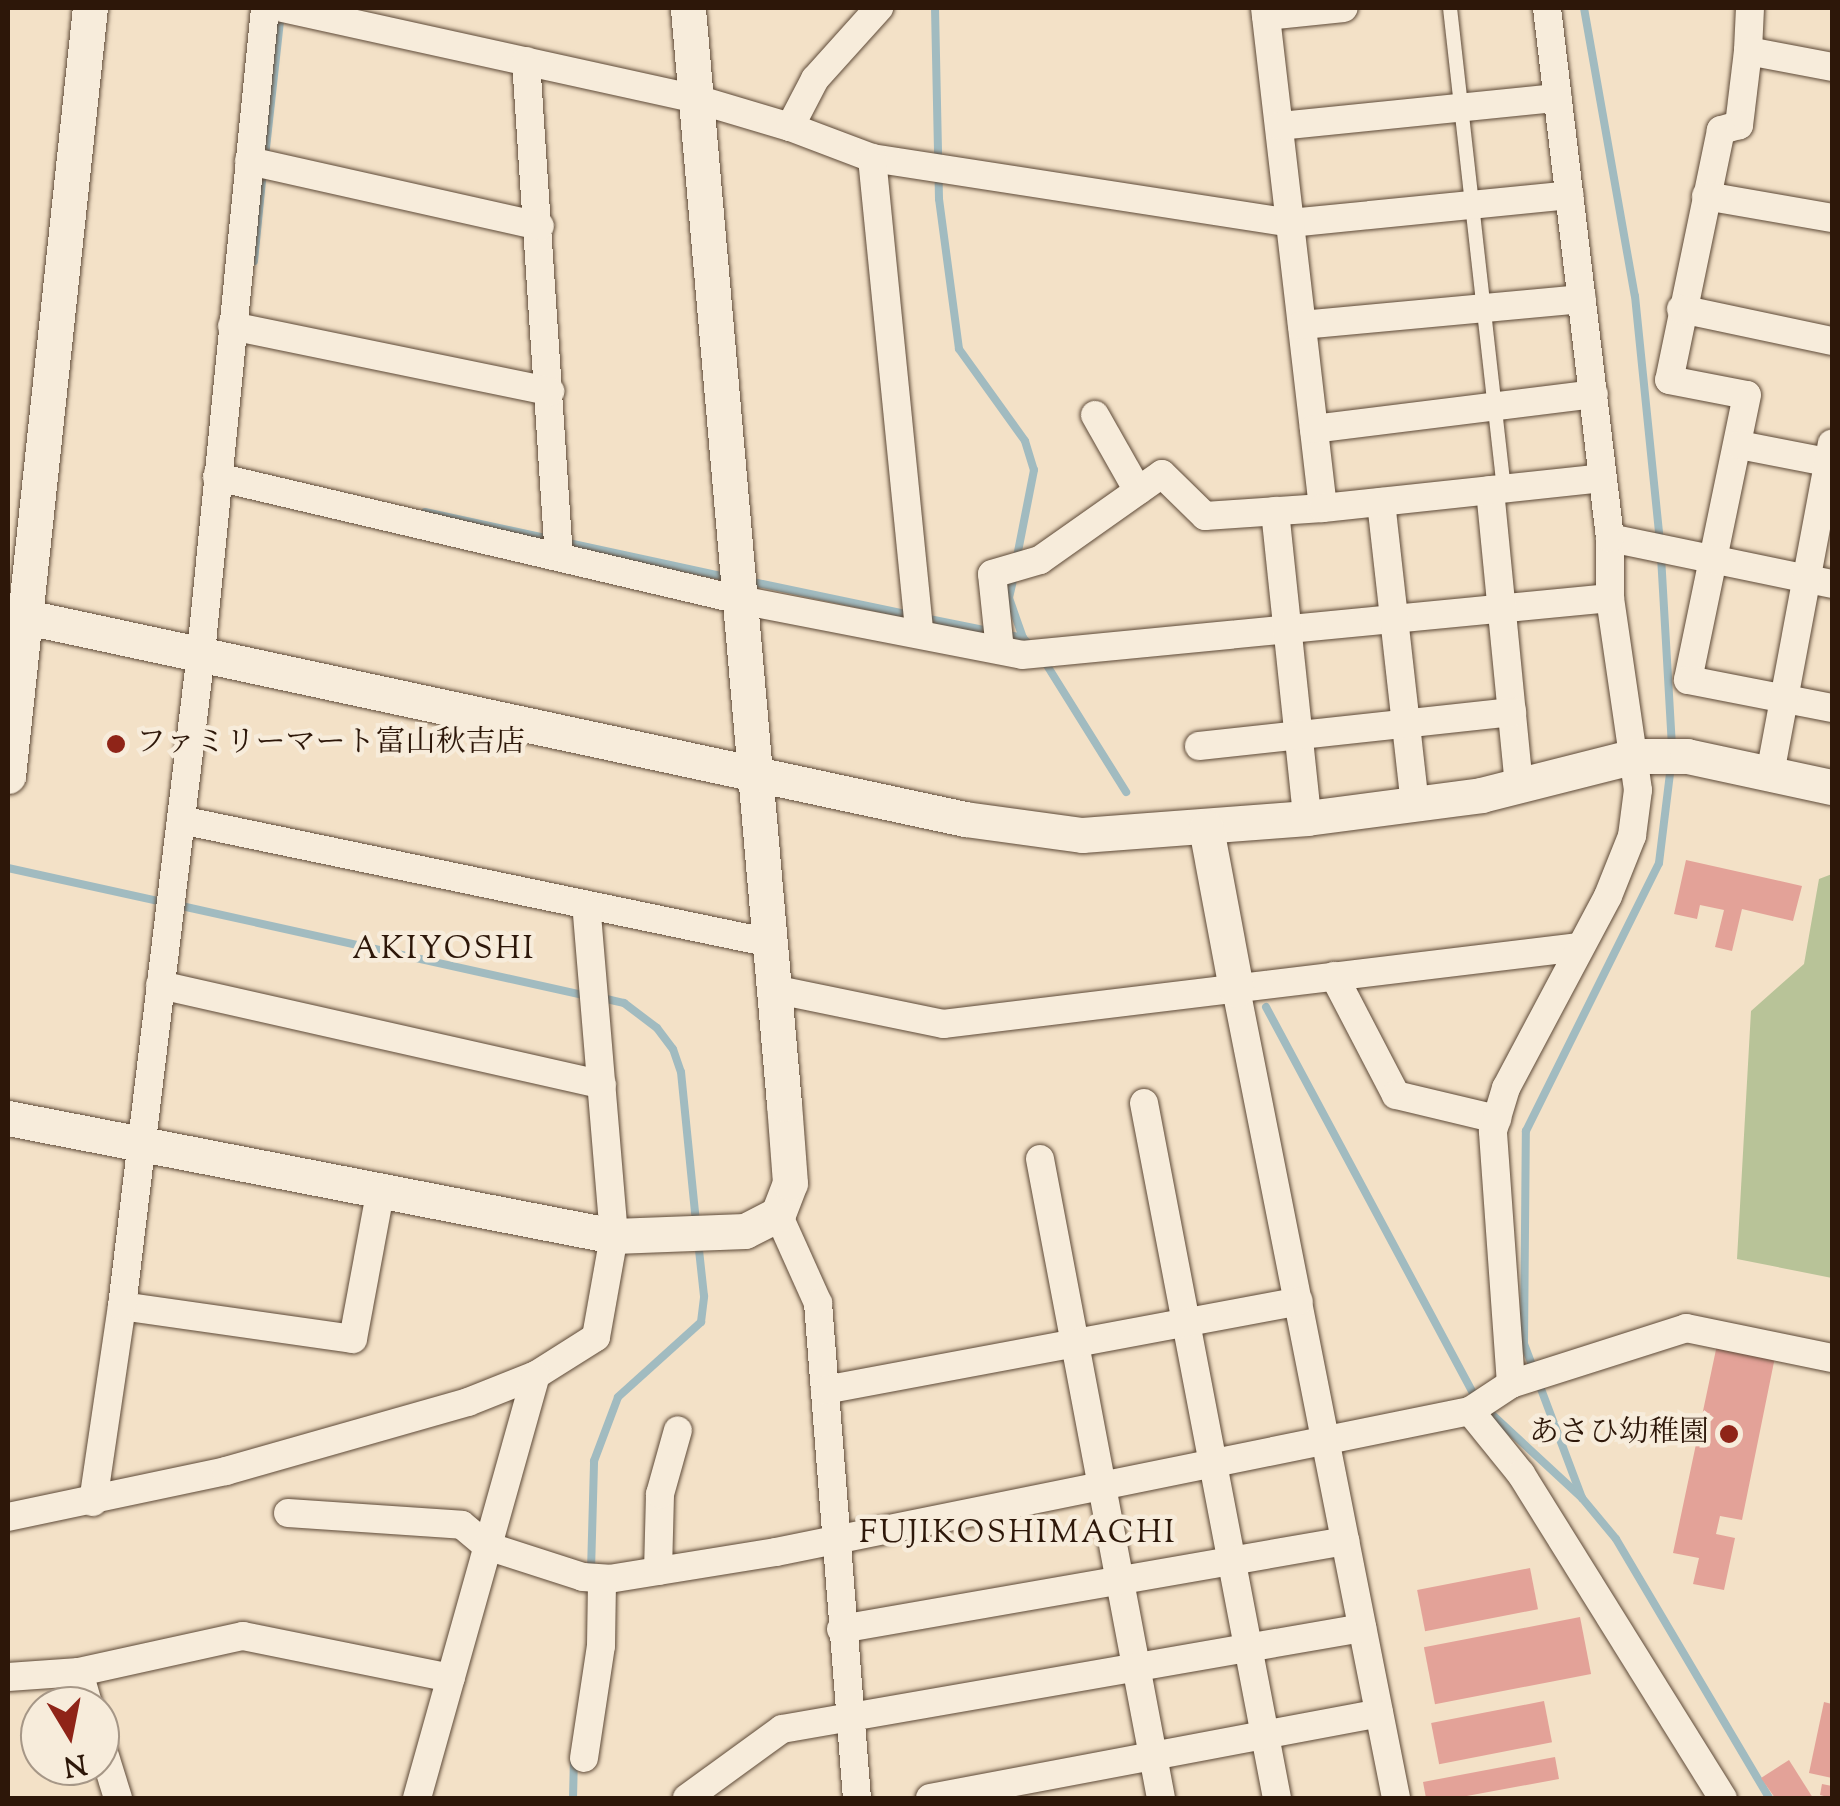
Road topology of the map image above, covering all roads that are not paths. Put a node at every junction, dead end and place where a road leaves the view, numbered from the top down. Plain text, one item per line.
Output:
1 (90, 8) edge
2 (265, 8) edge
3 (283, 8) edge
4 (688, 8) edge
5 (879, 8) edge
6 (1344, 8) edge
7 (1450, 8) edge
8 (1547, 8) edge
9 (1750, 8) edge
10 (1266, 12) edge
11 (1748, 51) junction
12 (526, 61) junction
13 (1832, 67) edge
14 (1558, 98) junction
15 (696, 100) junction
16 (1461, 108) junction
17 (1280, 126) junction
18 (790, 127) junction
19 (872, 158) junction
20 (250, 161) junction
21 (1570, 195) junction
22 (1706, 196) junction
23 (1472, 205) junction
24 (1832, 218) edge
25 (1290, 223) junction
26 (540, 226) junction
27 (1582, 300) junction
28 (1484, 308) junction
29 (1681, 309) junction
30 (1302, 325) junction
31 (232, 326) junction
32 (1832, 342) edge
33 (550, 391) junction
34 (1594, 394) junction
35 (1495, 407) junction
36 (1096, 415) dead end
37 (1314, 429) junction
38 (1739, 445) junction
39 (1831, 456) edge
40 (217, 477) junction
41 (1602, 478) junction
42 (1497, 489) junction
43 (1138, 492) junction
44 (1382, 502) junction
45 (1322, 508) junction
46 (1275, 511) junction
47 (1610, 538) junction
48 (559, 556) junction
49 (1712, 560) junction
50 (1819, 581) edge
51 (1610, 598) junction
52 (740, 600) junction
53 (1500, 608) junction
54 (17, 615) edge
55 (1394, 619) junction
56 (1287, 629) junction
57 (919, 632) junction
58 (1000, 650) junction
59 (201, 653) junction
60 (1783, 698) junction
61 (1832, 708) edge
62 (1512, 712) junction
63 (1406, 724) junction
64 (1298, 735) junction
65 (1200, 746) dead end
66 (1635, 756) junction
67 (1770, 774) junction
68 (8, 776) edge
69 (756, 776) junction
70 (1518, 785) junction
71 (1832, 786) edge
72 (1415, 804) junction
73 (1307, 818) junction
74 (182, 820) junction
75 (1206, 828) junction
76 (586, 906) junction
77 (771, 943) junction
78 (1579, 947) junction
79 (1334, 976) junction
80 (160, 985) junction
81 (773, 989) junction
82 (1236, 989) junction
83 (602, 1085) junction
84 (1144, 1103) dead end
85 (8, 1118) edge
86 (1496, 1120) junction
87 (138, 1142) junction
88 (1040, 1159) dead end
89 (380, 1193) junction
90 (778, 1214) junction
91 (614, 1236) junction
92 (1298, 1301) junction
93 (122, 1306) junction
94 (1186, 1322) junction
95 (1075, 1343) junction
96 (1832, 1358) edge
97 (536, 1375) junction
98 (1511, 1384) junction
99 (825, 1390) junction
100 (1470, 1410) junction
101 (678, 1430) dead end
102 (1326, 1443) junction
103 (1213, 1464) junction
104 (1101, 1486) junction
105 (93, 1502) junction
106 (288, 1513) dead end
107 (8, 1518) edge
108 (837, 1536) junction
109 (1345, 1541) junction
110 (487, 1546) junction
111 (1232, 1561) junction
112 (658, 1571) junction
113 (592, 1578) junction
114 (1119, 1580) junction
115 (842, 1628) junction
116 (1362, 1628) junction
117 (1248, 1648) junction
118 (1136, 1668) junction
119 (78, 1672) junction
120 (8, 1677) edge
121 (451, 1678) junction
122 (83, 1686) edge
123 (1379, 1713) junction
124 (848, 1720) junction
125 (1265, 1735) junction
126 (1152, 1756) junction
127 (584, 1758) dead end
128 (416, 1798) edge
129 (688, 1798) edge
130 (857, 1798) edge
131 (930, 1798) edge
132 (1160, 1798) edge
133 (1277, 1798) edge
134 (1396, 1798) edge
135 (1723, 1798) edge

1 - 54 street
2 - 20 street
3 - 12 street
4 - 15 street
5 - 18 street
6 - 10 street
7 - 16 lane
8 - 14 street
9 - 11 street
10 - 17 street
11 - 13 street
11 - 22 street
12 - 15 street
12 - 26 street
14 - 16 street
14 - 21 street
15 - 18 street
15 - 52 street
16 - 17 street
16 - 23 lane
17 - 25 street
18 - 19 street
19 - 25 street
19 - 57 street
20 - 26 street
20 - 31 street
21 - 23 street
21 - 27 street
22 - 24 street
22 - 29 street
23 - 25 street
23 - 28 lane
25 - 30 street
26 - 33 street
27 - 28 street
27 - 34 street
28 - 30 street
28 - 35 lane
29 - 32 street
29 - 38 street
30 - 37 street
31 - 33 street
31 - 40 street
33 - 48 street
34 - 35 street
34 - 41 street
35 - 37 street
35 - 42 lane
36 - 43 street
37 - 45 street
38 - 39 street
38 - 49 street
39 - 50 street
40 - 48 street
40 - 59 street
41 - 42 street
41 - 47 street
42 - 44 street
42 - 53 street
43 - 46 street
43 - 58 street
44 - 45 street
44 - 55 street
45 - 46 street
46 - 56 street
47 - 49 street
47 - 51 street
48 - 52 street
49 - 50 street
49 - 60 street
50 - 60 street
51 - 53 street
51 - 66 street
52 - 57 street
52 - 69 street
53 - 55 street
53 - 62 street
54 - 59 street
54 - 68 street
55 - 56 street
55 - 63 street
56 - 58 street
56 - 64 street
57 - 58 street
59 - 69 street
59 - 74 street
60 - 61 street
60 - 67 street
62 - 63 street
62 - 70 street
63 - 64 street
63 - 72 street
64 - 65 street
64 - 73 street
66 - 67 street
66 - 70 street
66 - 78 street
67 - 71 street
69 - 75 street
69 - 77 street
70 - 72 street
72 - 73 street
73 - 75 street
74 - 76 street
74 - 80 street
75 - 82 street
76 - 77 street
76 - 83 street
77 - 81 street
78 - 79 street
78 - 86 street
79 - 82 street
79 - 86 street
80 - 83 street
80 - 87 street
81 - 82 street
81 - 90 street
82 - 92 street
83 - 91 street
84 - 94 street
85 - 87 street
86 - 98 street
87 - 89 street
87 - 93 street
88 - 95 street
89 - 91 street
89 - 93 street
90 - 91 street
90 - 99 street
91 - 97 street
92 - 94 street
92 - 102 street
93 - 105 street
94 - 95 street
94 - 103 street
95 - 99 street
95 - 104 street
96 - 98 street
97 - 105 street
97 - 110 street
98 - 100 street
99 - 108 street
100 - 102 street
100 - 135 street
101 - 112 street
102 - 103 street
102 - 109 street
103 - 104 street
103 - 111 street
104 - 108 street
104 - 114 street
105 - 107 street
106 - 110 street
108 - 112 street
108 - 115 street
109 - 111 street
109 - 116 street
110 - 113 street
110 - 121 street
111 - 114 street
111 - 117 street
112 - 113 street
113 - 127 street
114 - 115 street
114 - 118 street
115 - 124 street
116 - 117 street
116 - 123 street
117 - 118 street
117 - 125 street
118 - 124 street
118 - 126 street
119 - 120 street
119 - 121 street
119 - 122 street
121 - 128 street
123 - 125 street
123 - 134 street
124 - 129 street
124 - 130 street
125 - 126 street
125 - 133 street
126 - 131 street
126 - 132 street

